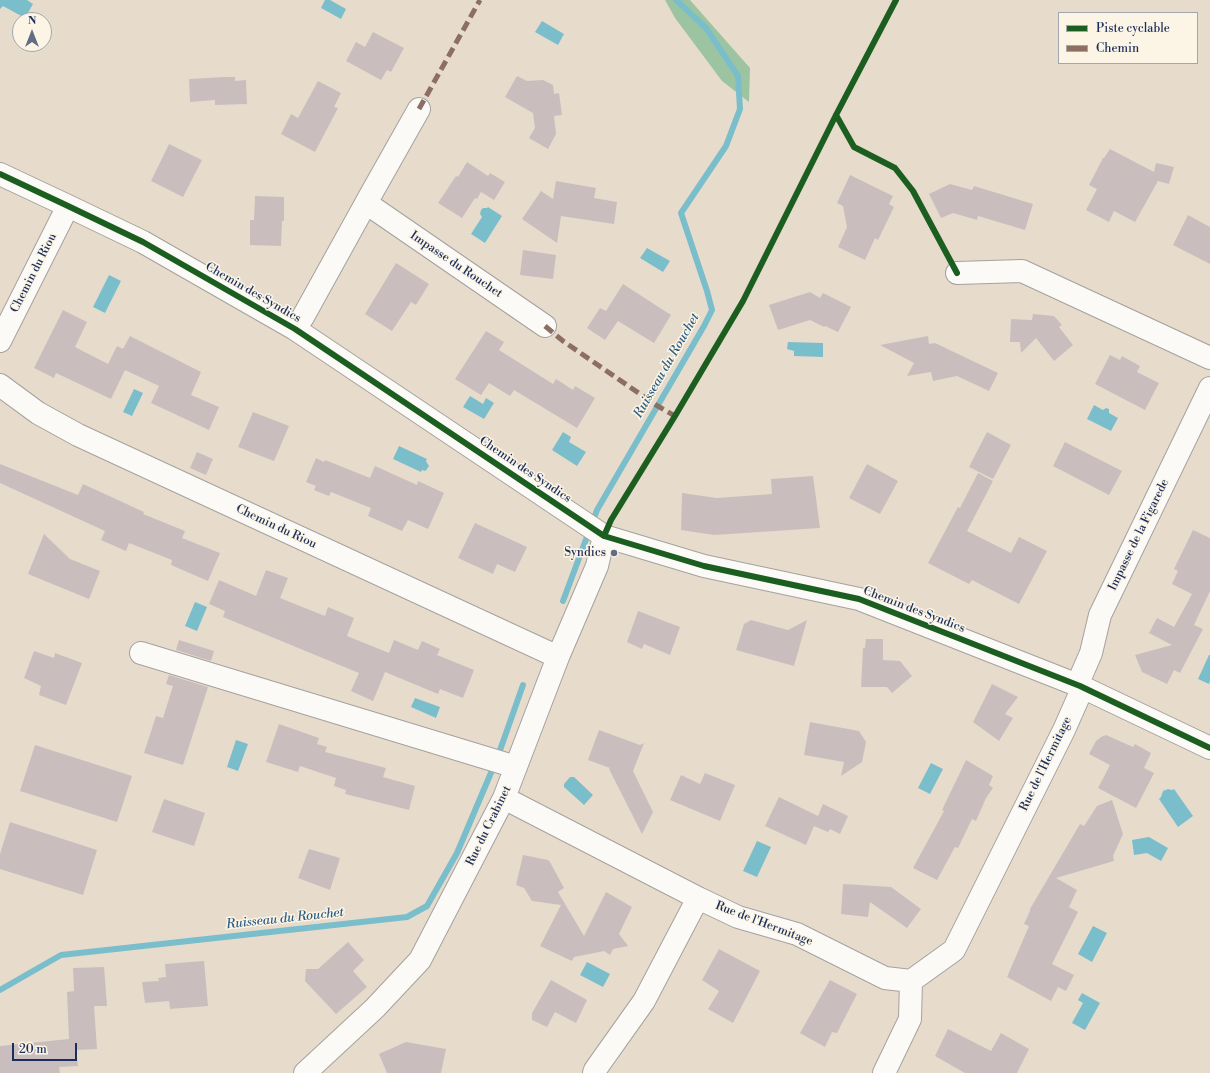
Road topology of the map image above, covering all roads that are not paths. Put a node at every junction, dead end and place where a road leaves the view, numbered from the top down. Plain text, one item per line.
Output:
1 (420, 109) dead end
2 (0, 174) edge
3 (366, 203) junction
4 (68, 206) junction
5 (957, 273) dead end
6 (545, 326) dead end
7 (295, 329) junction
8 (0, 341) edge
9 (1210, 358) edge
10 (0, 385) edge
11 (1210, 388) edge
12 (596, 530) junction
13 (140, 653) dead end
14 (558, 657) junction
15 (1080, 686) junction
16 (1210, 748) edge
17 (516, 767) junction
18 (504, 798) junction
19 (698, 898) junction
20 (911, 981) junction
21 (305, 1073) edge
22 (594, 1073) edge
23 (884, 1073) edge

1 - 3 street
2 - 4 street, Chemin des Syndics
3 - 6 street, Impasse du Rouchet
3 - 7 street
4 - 7 street, Chemin des Syndics
4 - 8 street, Chemin du Riou
5 - 9 street
7 - 12 street, Chemin des Syndics
10 - 14 street, Chemin du Riou
11 - 15 street, Impasse de la Figarede
12 - 14 street, Rue du Crabinet
12 - 15 street, Chemin des Syndics
13 - 17 street
14 - 17 street, Rue du Crabinet
15 - 16 street, Chemin des Syndics
15 - 20 street, Rue de l'Hermitage
17 - 18 street, Rue du Crabinet
18 - 19 street, Rue de l'Hermitage
18 - 21 street, Rue du Crabinet
19 - 20 street, Rue de l'Hermitage
19 - 22 street
20 - 23 street

